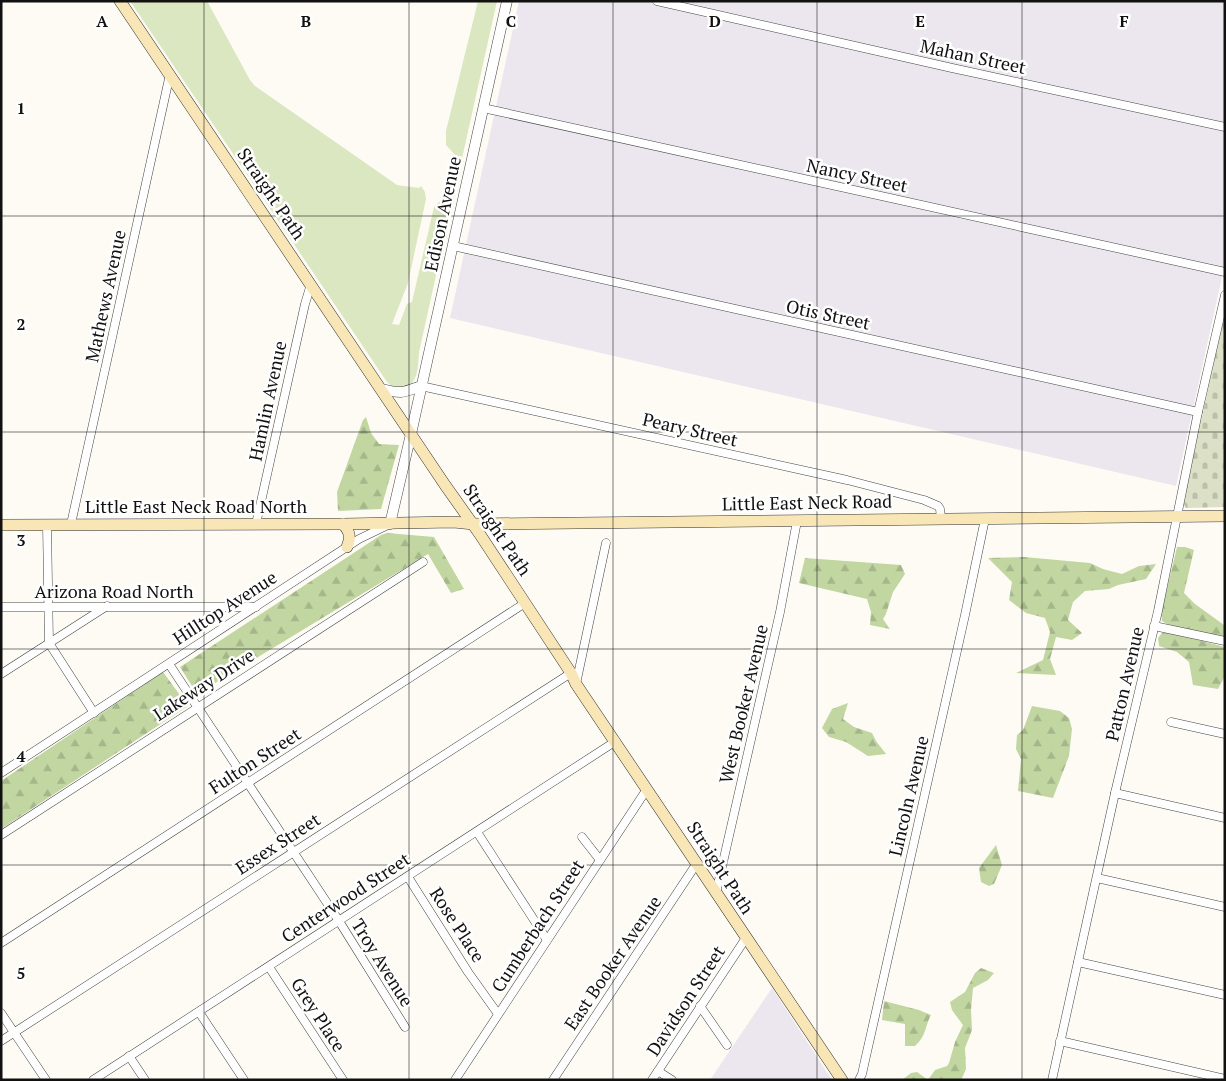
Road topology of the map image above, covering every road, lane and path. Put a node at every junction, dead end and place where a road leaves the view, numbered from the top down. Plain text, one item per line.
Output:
1 (120, 1) edge
2 (506, 1) edge
3 (657, 1) edge
4 (170, 74) junction
5 (483, 108) junction
6 (1225, 127) edge
7 (452, 246) junction
8 (1225, 272) edge
9 (311, 284) junction
10 (1225, 295) edge
11 (421, 386) junction
12 (382, 389) junction
13 (1198, 412) junction
14 (412, 434) junction
15 (1176, 516) junction
16 (1225, 516) edge
17 (941, 519) junction
18 (985, 519) junction
19 (797, 521) junction
20 (71, 524) junction
21 (256, 524) junction
22 (343, 524) junction
23 (390, 524) junction
24 (473, 524) junction
25 (1, 525) edge
26 (47, 525) junction
27 (606, 543) dead end
28 (348, 547) junction
29 (423, 562) dead end
30 (525, 603) junction
31 (108, 606) junction
32 (1, 607) edge
33 (47, 607) junction
34 (256, 607) junction
35 (1154, 626) junction
36 (1225, 641) edge
37 (48, 643) junction
38 (169, 664) junction
39 (571, 672) junction
40 (1, 674) edge
41 (576, 684) junction
42 (198, 707) junction
43 (94, 713) junction
44 (1172, 722) dead end
45 (1225, 734) edge
46 (616, 741) junction
47 (1, 773) edge
48 (248, 783) junction
49 (647, 789) junction
50 (1115, 794) junction
51 (1225, 818) edge
52 (477, 832) junction
53 (1, 835) edge
54 (582, 837) dead end
55 (293, 852) junction
56 (600, 860) junction
57 (697, 863) junction
58 (408, 876) junction
59 (1097, 878) junction
60 (716, 893) junction
61 (1225, 907) edge
62 (339, 922) junction
63 (746, 938) junction
64 (547, 940) junction
65 (1, 943) edge
66 (1078, 962) junction
67 (269, 967) junction
68 (1225, 995) edge
69 (700, 1006) junction
70 (199, 1012) junction
71 (1, 1013) edge
72 (498, 1014) junction
73 (405, 1027) dead end
74 (14, 1033) junction
75 (1, 1041) edge
76 (1060, 1041) junction
77 (728, 1045) dead end
78 (130, 1056) junction
79 (658, 1070) junction
80 (1225, 1079) edge
81 (46, 1080) edge
82 (93, 1080) edge
83 (145, 1080) edge
84 (244, 1080) edge
85 (343, 1080) edge
86 (454, 1080) edge
87 (553, 1080) edge
88 (652, 1080) edge
89 (672, 1080) edge
90 (842, 1080) edge
91 (859, 1080) edge
92 (1052, 1080) edge

1 - 4 main road, Straight Path
2 - 5 street, Edison Avenue
3 - 6 street, Mahan Street
4 - 9 main road, Straight Path
4 - 20 street, Mathews Avenue
5 - 7 street, Edison Avenue
5 - 8 street, Nancy Street
7 - 11 street, Edison Avenue
7 - 13 street, Otis Street
9 - 12 main road, Straight Path
9 - 21 street, Hamlin Avenue
10 - 13 street, Patton Avenue
11 - 12 street
11 - 14 street, Edison Avenue
11 - 17 street, Peary Street
12 - 14 main road, Straight Path
13 - 15 street, Patton Avenue
14 - 23 street
14 - 24 main road, Straight Path
15 - 16 main road, Little East Neck Road
15 - 18 main road, Little East Neck Road
15 - 35 street, Patton Avenue
17 - 18 main road, Little East Neck Road
17 - 19 main road, Little East Neck Road
18 - 91 street, Lincoln Avenue
19 - 24 main road, Little East Neck Road
19 - 60 street, West Booker Avenue
20 - 21 main road, Little East Neck Road North
20 - 26 main road, Little East Neck Road North
21 - 22 main road, Little East Neck Road North
22 - 23 main road, Little East Neck Road North
22 - 28 main road
23 - 24 main road, Little East Neck Road
23 - 28 street, Hilltop Avenue
24 - 30 main road, Straight Path
25 - 26 main road, Little East Neck Road North
26 - 33 street
27 - 41 street
28 - 34 street, Hilltop Avenue
29 - 42 street, Lakeway Drive
30 - 39 main road, Straight Path
30 - 48 street, Fulton Street
31 - 33 street, Arizona Road North
31 - 34 street, Arizona Road North
31 - 37 street
32 - 33 street, Arizona Road North
33 - 37 street
34 - 38 street, Hilltop Avenue
35 - 36 street
35 - 50 street, Patton Avenue
37 - 40 street
37 - 43 street
38 - 42 street, Troy Avenue
38 - 43 street, Hilltop Avenue
39 - 41 main road, Straight Path
39 - 55 street, Essex Street
41 - 46 main road, Straight Path
42 - 48 street, Troy Avenue
42 - 53 street, Lakeway Drive
43 - 47 street, Hilltop Avenue
44 - 45 street
46 - 49 main road, Straight Path
46 - 52 street, Centerwood Street
48 - 55 street, Troy Avenue
48 - 65 street, Fulton Street
49 - 56 street, Cumberbach Street
49 - 57 main road, Straight Path
50 - 51 street
50 - 59 street, Patton Avenue
52 - 58 street, Centerwood Street
52 - 64 street
54 - 56 street
55 - 62 street, Troy Avenue
55 - 74 street, Essex Street
56 - 64 street, Cumberbach Street
57 - 60 main road, Straight Path
57 - 87 street, East Booker Avenue
58 - 62 street, Centerwood Street
58 - 72 street, Rose Place
59 - 61 street
59 - 66 street, Patton Avenue
60 - 63 main road, Straight Path
62 - 67 street, Centerwood Street
62 - 73 street, Troy Avenue
63 - 69 street, Davidson Street
63 - 90 main road, Straight Path
64 - 72 street, Cumberbach Street
66 - 68 street
66 - 76 street, Patton Avenue
67 - 70 street, Centerwood Street
67 - 85 street, Grey Place
69 - 77 street
69 - 79 street, Davidson Street
70 - 78 street, Centerwood Street
70 - 84 street
71 - 74 street
72 - 86 street, Cumberbach Street
74 - 75 street, Essex Street
74 - 81 street
76 - 80 street
76 - 92 street, Patton Avenue
78 - 82 street, Centerwood Street
78 - 83 street
79 - 88 street, Davidson Street
79 - 89 street

